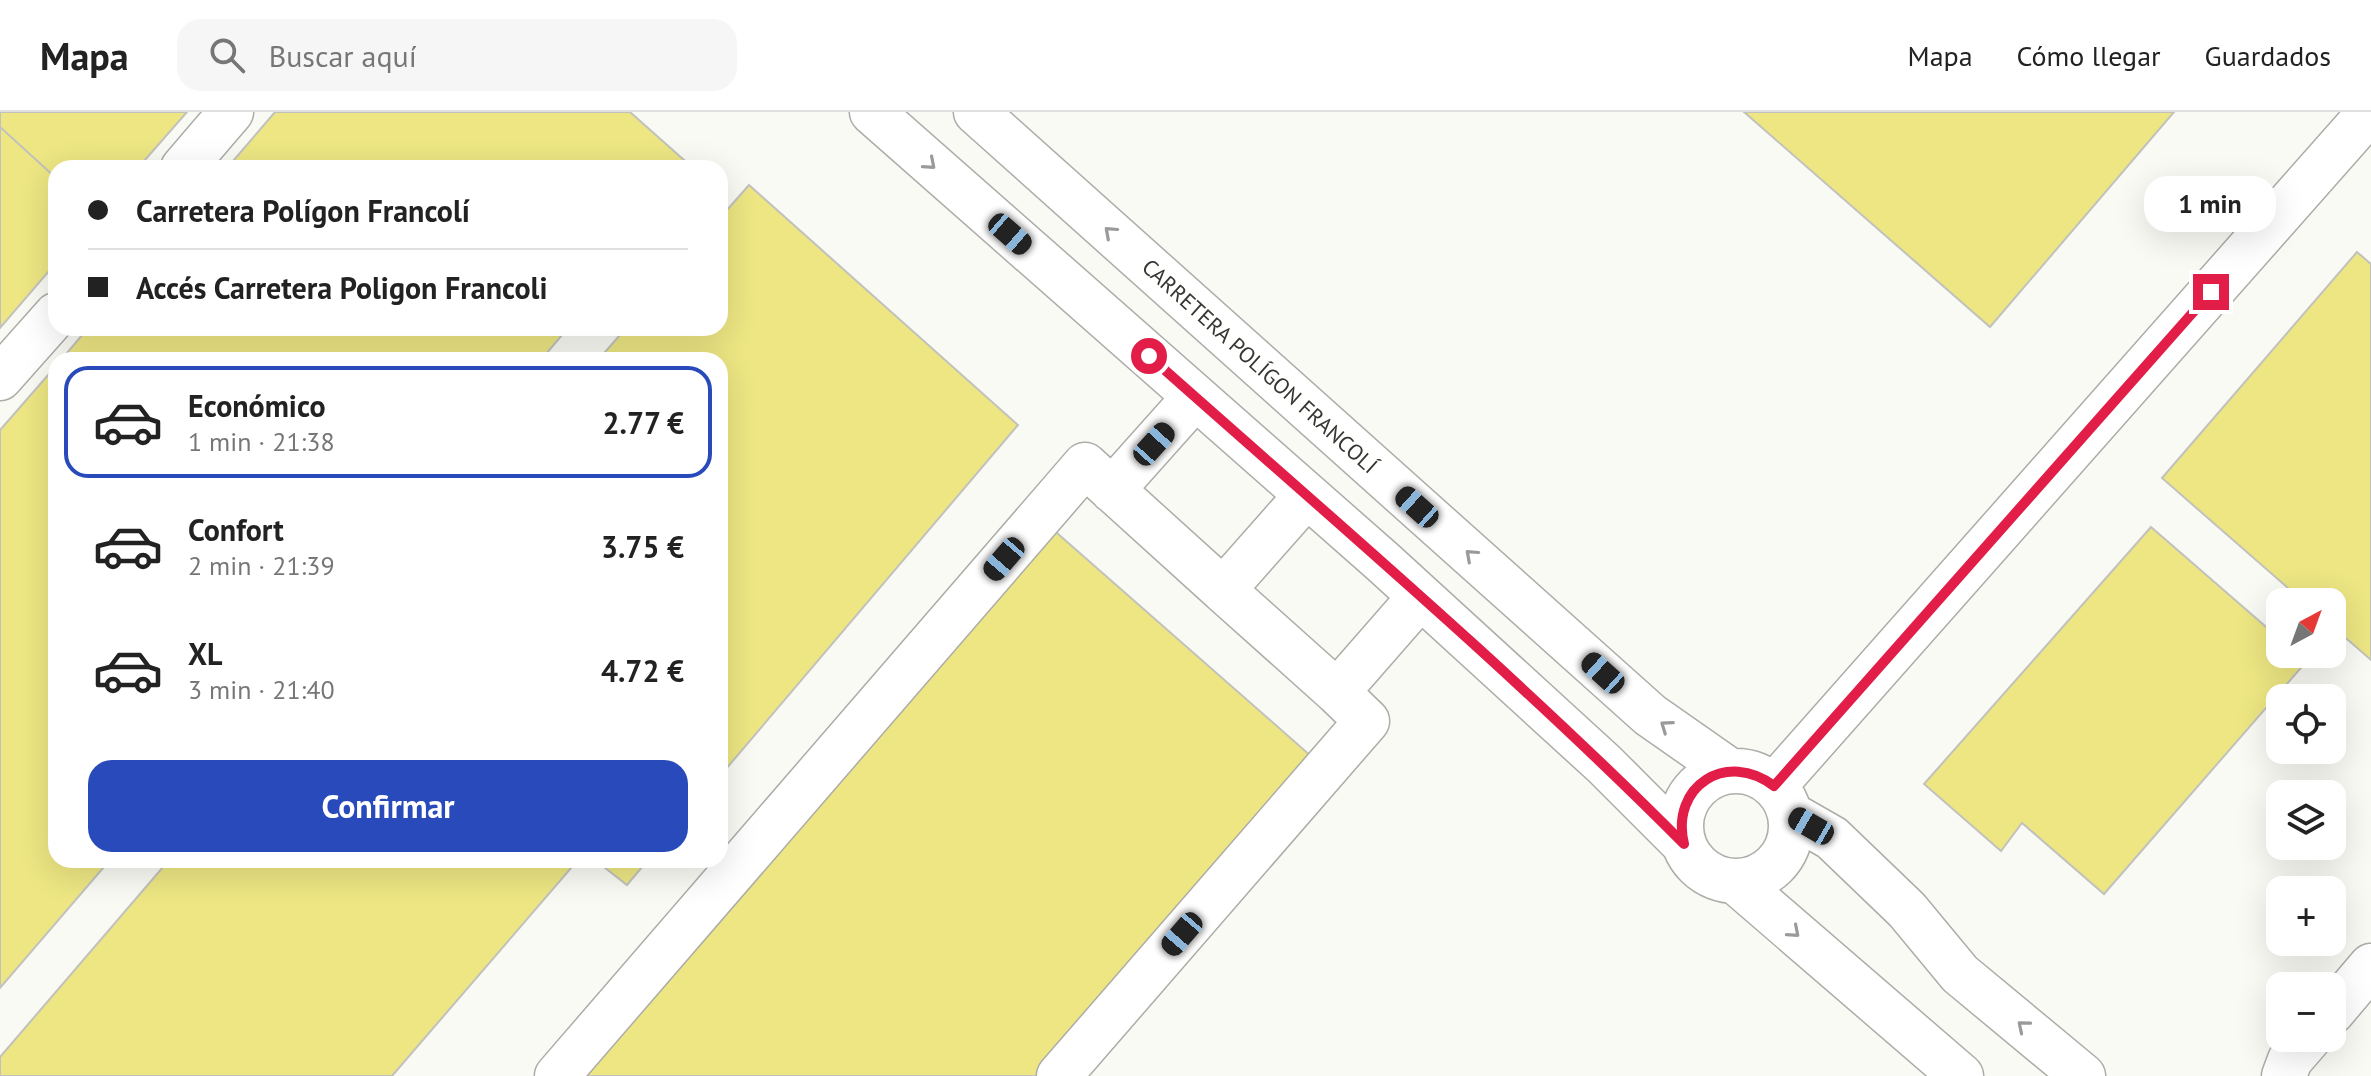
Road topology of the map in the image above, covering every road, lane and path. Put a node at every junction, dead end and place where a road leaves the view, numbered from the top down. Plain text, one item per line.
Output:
1 (231, 112) edge
2 (872, 112) edge
3 (976, 112) edge
4 (2370, 112) edge
5 (190, 160) edge
6 (48, 324) edge
7 (0, 378) edge
8 (1195, 397) junction
9 (1112, 490) junction
10 (1307, 495) junction
11 (1223, 590) junction
12 (1420, 597) junction
13 (1337, 692) junction
14 (1730, 771) junction
15 (1782, 800) junction
16 (1684, 844) junction
17 (1735, 881) junction
18 (2371, 966) edge
19 (2346, 995) edge
20 (2297, 1052) edge
21 (557, 1076) edge
22 (1059, 1076) edge
23 (1961, 1076) edge
24 (2083, 1076) edge
25 (2284, 1076) edge

1 - 5 street
2 -> 8 street
14 -> 3 street, CARRETERA POLÍGON FRANCOLÍ
4 - 15 street
6 - 7 street
8 - 9 street
8 - 10 street
9 - 11 street
9 - 21 street
10 - 11 street
10 - 12 street
11 - 13 street
12 - 13 street
12 - 16 street
13 - 22 street
14 - 15 street
14 - 16 street
15 - 17 street
24 -> 15 street
16 - 17 street
17 -> 23 street
18 - 19 street
20 - 25 street

